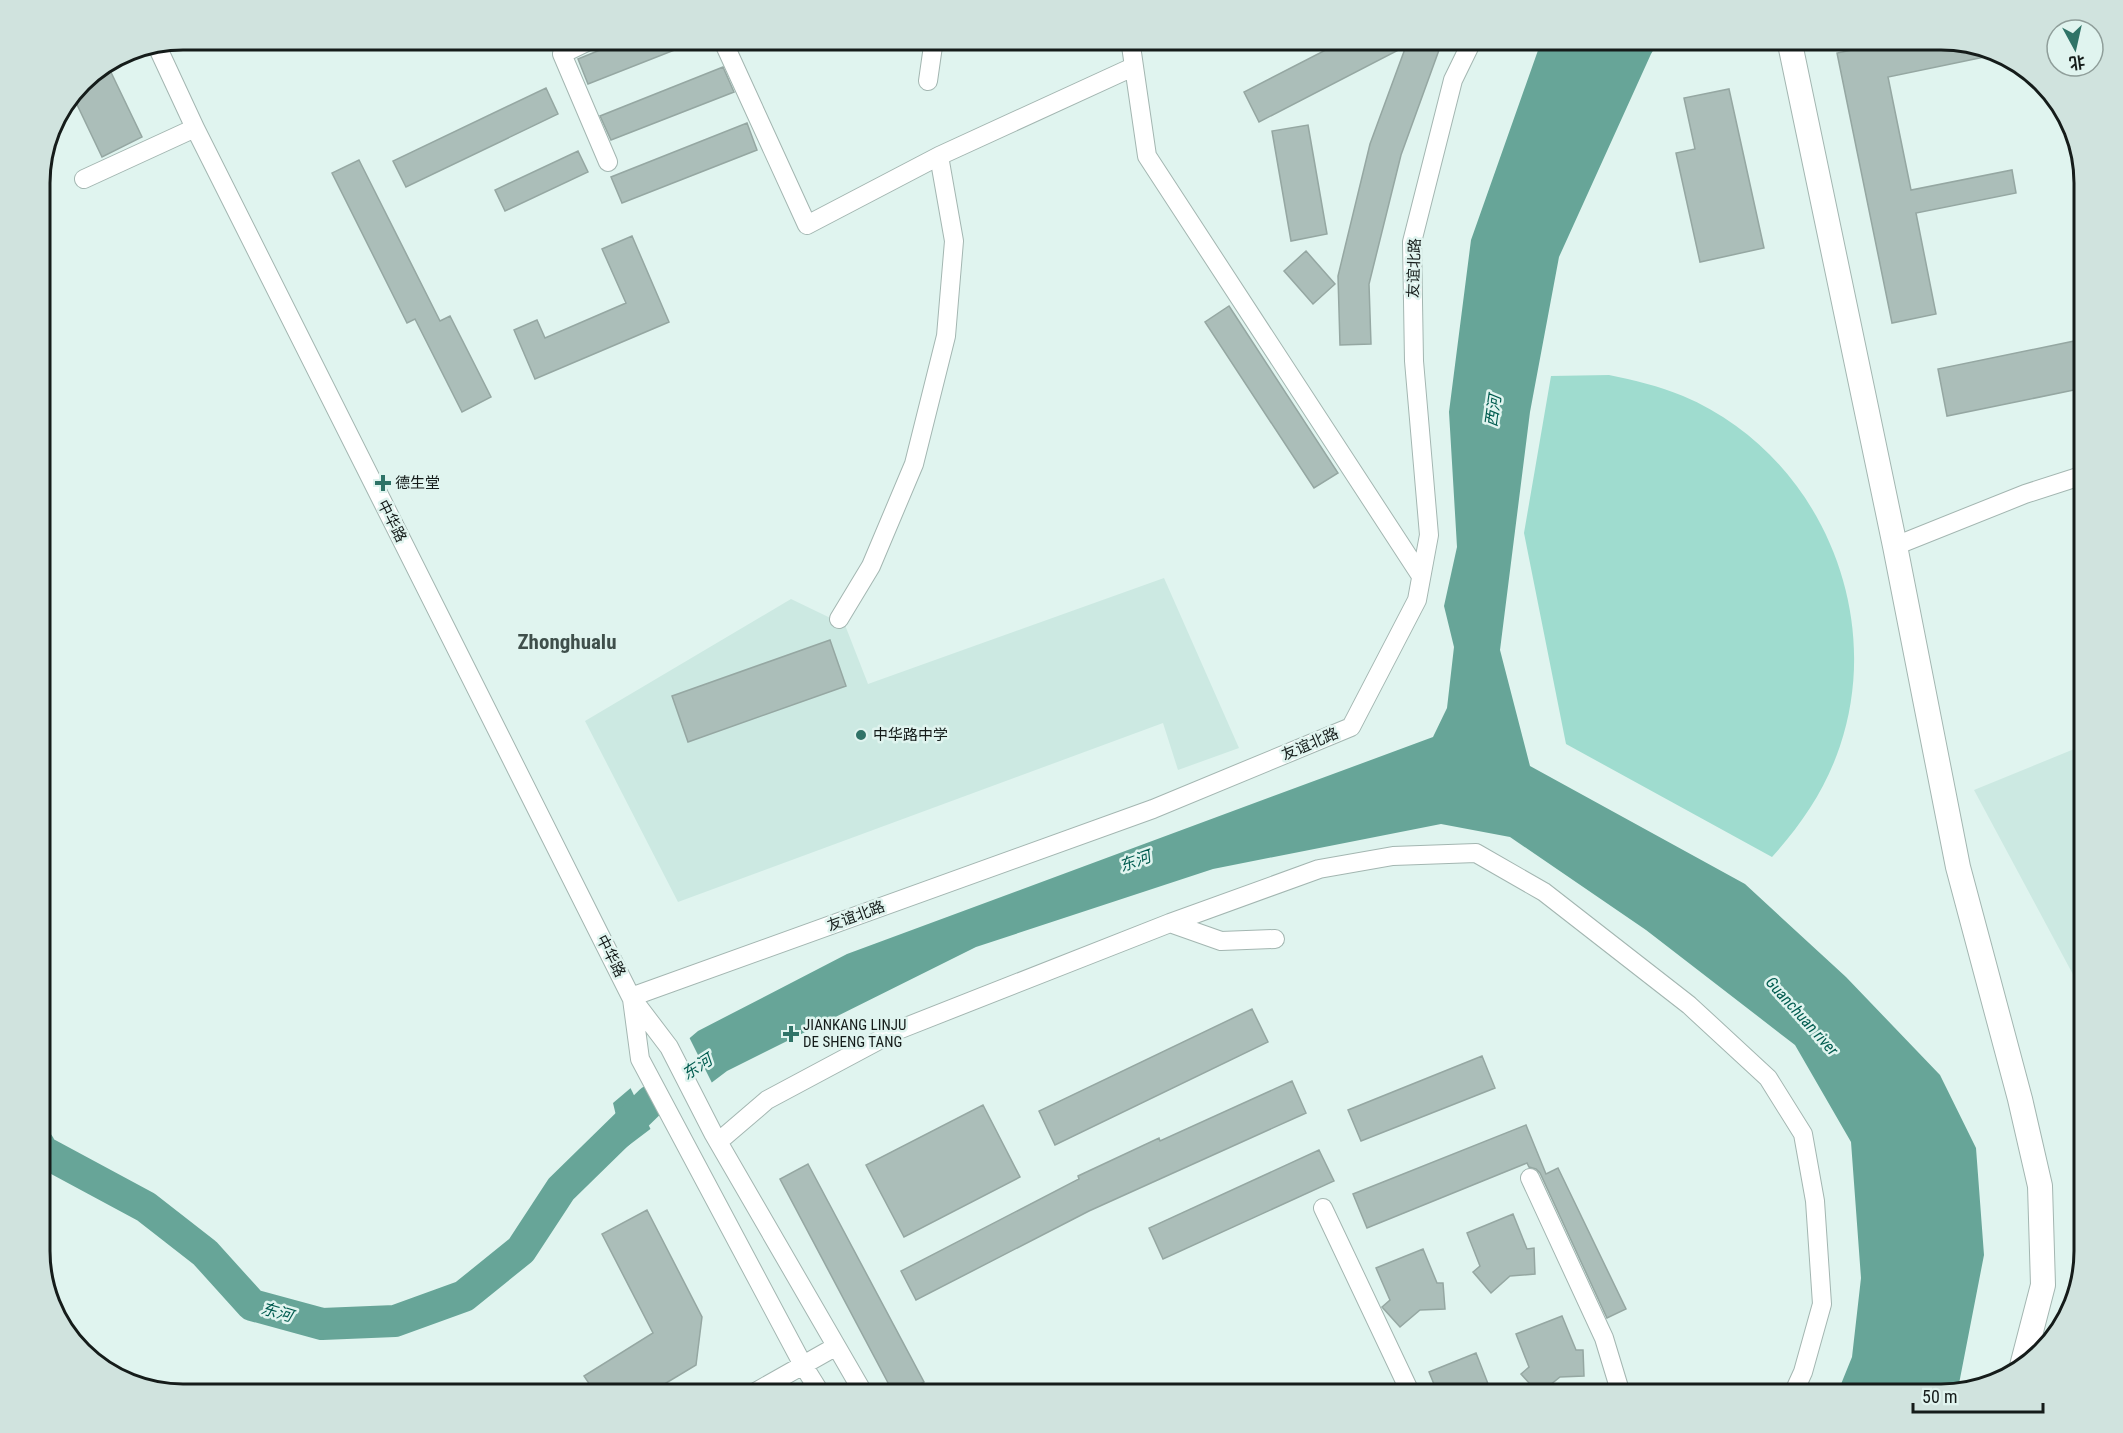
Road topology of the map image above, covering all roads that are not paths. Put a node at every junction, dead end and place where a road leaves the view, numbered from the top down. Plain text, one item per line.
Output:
1 (570, 50) edge
2 (727, 50) edge
3 (932, 50) edge
4 (1131, 50) edge
5 (1468, 50) edge
6 (1791, 50) edge
7 (160, 52) edge
8 (1133, 68) junction
9 (928, 81) dead end
10 (195, 128) junction
11 (939, 156) junction
12 (608, 162) dead end
13 (84, 179) dead end
14 (2074, 478) edge
15 (1895, 546) junction
16 (1421, 576) junction
17 (839, 619) dead end
18 (1170, 923) junction
19 (1275, 939) dead end
20 (631, 997) junction
21 (715, 1138) junction
22 (1530, 1178) dead end
23 (1323, 1208) dead end
24 (835, 1347) junction
25 (2026, 1352) edge
26 (803, 1365) junction
27 (770, 1384) edge
28 (815, 1384) edge
29 (858, 1384) edge
30 (1406, 1384) edge
31 (1618, 1384) edge
32 (1798, 1384) edge

1 - 12 street
2 - 11 street
3 - 9 street
4 - 8 street
5 - 16 street, 友谊北路
6 - 15 main road
7 - 10 street, 中华路
8 - 11 street
8 - 16 street
10 - 13 street
10 - 20 street, 中华路
11 - 17 street
14 - 15 street
15 - 25 main road
16 - 20 street, 友谊北路
18 - 19 street
18 - 21 street
18 - 32 street
20 - 21 street, 中华路
20 - 26 street, 中华路
21 - 24 street, 中华路
22 - 31 street
23 - 30 street
24 - 26 street
24 - 29 street, 中华路
26 - 27 street
26 - 28 street, 中华路

